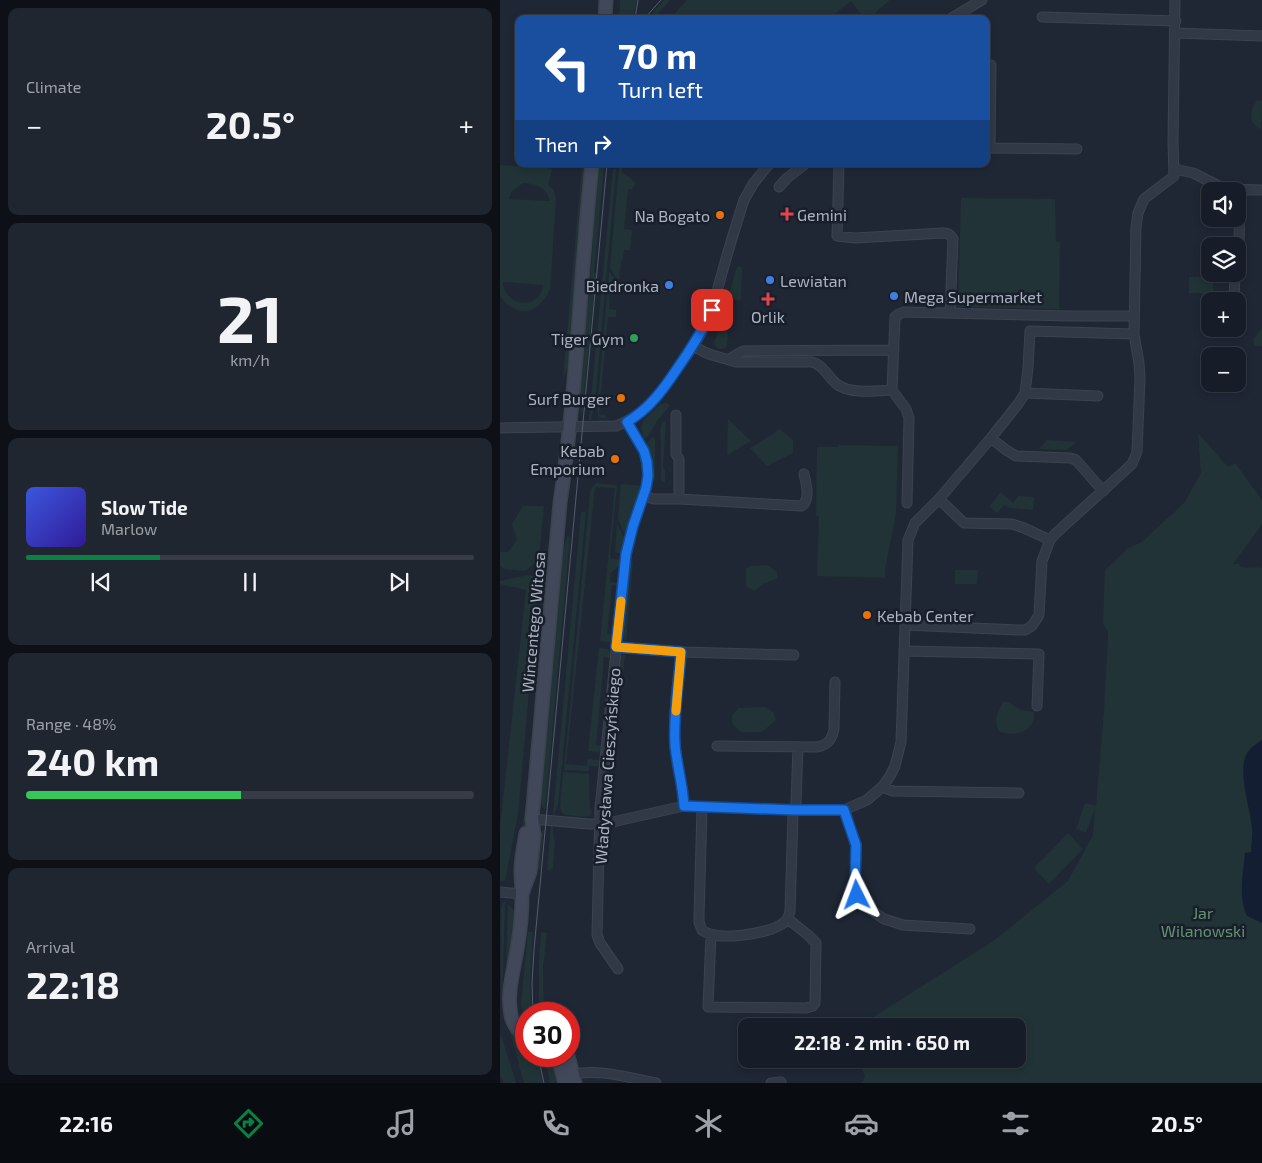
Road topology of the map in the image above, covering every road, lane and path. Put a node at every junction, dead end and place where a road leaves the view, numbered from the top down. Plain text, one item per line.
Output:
1 (606, 0) edge
2 (982, 0) edge
3 (1175, 0) edge
4 (605, 15) edge
5 (957, 15) edge
6 (1042, 18) dead end
7 (1176, 21) junction
8 (1175, 33) junction
9 (1262, 36) edge
10 (991, 65) dead end
11 (990, 83) edge
12 (990, 148) edge
13 (1077, 149) dead end
14 (592, 167) edge
15 (766, 167) edge
16 (801, 167) edge
17 (839, 167) edge
18 (1175, 169) junction
19 (1211, 182) edge
20 (779, 187) dead end
21 (1246, 190) edge
22 (1262, 190) edge
23 (950, 313) junction
24 (1134, 316) junction
25 (1134, 334) junction
26 (694, 346) junction
27 (894, 350) junction
28 (728, 359) junction
29 (892, 390) junction
30 (1025, 393) junction
31 (1098, 396) dead end
32 (676, 415) dead end
33 (627, 422) junction
34 (500, 428) edge
35 (569, 428) junction
36 (991, 438) junction
37 (804, 474) dead end
38 (1103, 491) junction
39 (644, 496) junction
40 (679, 499) junction
41 (939, 499) junction
42 (906, 503) dead end
43 (1050, 540) junction
44 (905, 625) junction
45 (616, 647) junction
46 (904, 651) junction
47 (681, 652) junction
48 (794, 655) dead end
49 (835, 682) dead end
50 (1037, 706) dead end
51 (717, 746) dead end
52 (798, 747) junction
53 (882, 786) junction
54 (1019, 793) dead end
55 (684, 806) junction
56 (702, 807) junction
57 (794, 810) junction
58 (844, 810) junction
59 (532, 819) junction
60 (600, 824) junction
61 (500, 892) edge
62 (522, 894) junction
63 (788, 919) junction
64 (970, 929) dead end
65 (711, 935) junction
66 (518, 944) junction
67 (618, 969) dead end
68 (517, 1002) edge
69 (515, 1026) edge
70 (563, 1067) edge
71 (570, 1079) edge
72 (656, 1083) edge

1 - 4 street
2 - 5 street
3 - 7 street
6 - 7 street
7 - 8 street
8 - 9 street
8 - 18 street
10 - 11 street
12 - 13 street
14 - 35 street, Wincentego Witosa
15 - 26 street
16 - 20 street
17 - 23 street
18 - 19 street
18 - 24 street
21 - 22 street
23 - 24 street
23 - 27 street
24 - 25 street
25 - 30 street
25 - 38 street
26 - 28 street
26 - 33 street
27 - 28 street
27 - 29 street
28 - 29 street
29 - 42 street
30 - 31 street
30 - 36 street
32 - 40 street
33 - 35 street
33 - 39 street, Władysława Cieszyńskiego
34 - 35 street
35 - 59 street, Wincentego Witosa
36 - 38 street
36 - 41 street
37 - 40 street
38 - 43 street
39 - 40 street
39 - 45 street, Władysława Cieszyńskiego
41 - 43 street
41 - 44 street
43 - 44 street
44 - 46 street
45 - 47 street, Władysława Cieszyńskiego
45 - 60 street, Władysława Cieszyńskiego
46 - 50 street
46 - 53 street
47 - 48 street, Władysława Cieszyńskiego
47 - 55 street
49 - 52 street
51 - 52 street
52 - 57 street
53 - 54 street
53 - 58 street
55 - 56 street
55 - 60 street
56 - 57 street
56 - 65 street
57 - 58 street
57 - 63 street
58 - 64 street
59 - 60 street
59 - 62 street, Wincentego Witosa
60 - 67 street, Władysława Cieszyńskiego
61 - 62 street
62 - 66 street, Wincentego Witosa
63 - 65 street
63 - 65 street
66 - 68 street, Wincentego Witosa
66 - 69 street, Wincentego Witosa
70 - 71 street
71 - 72 street

